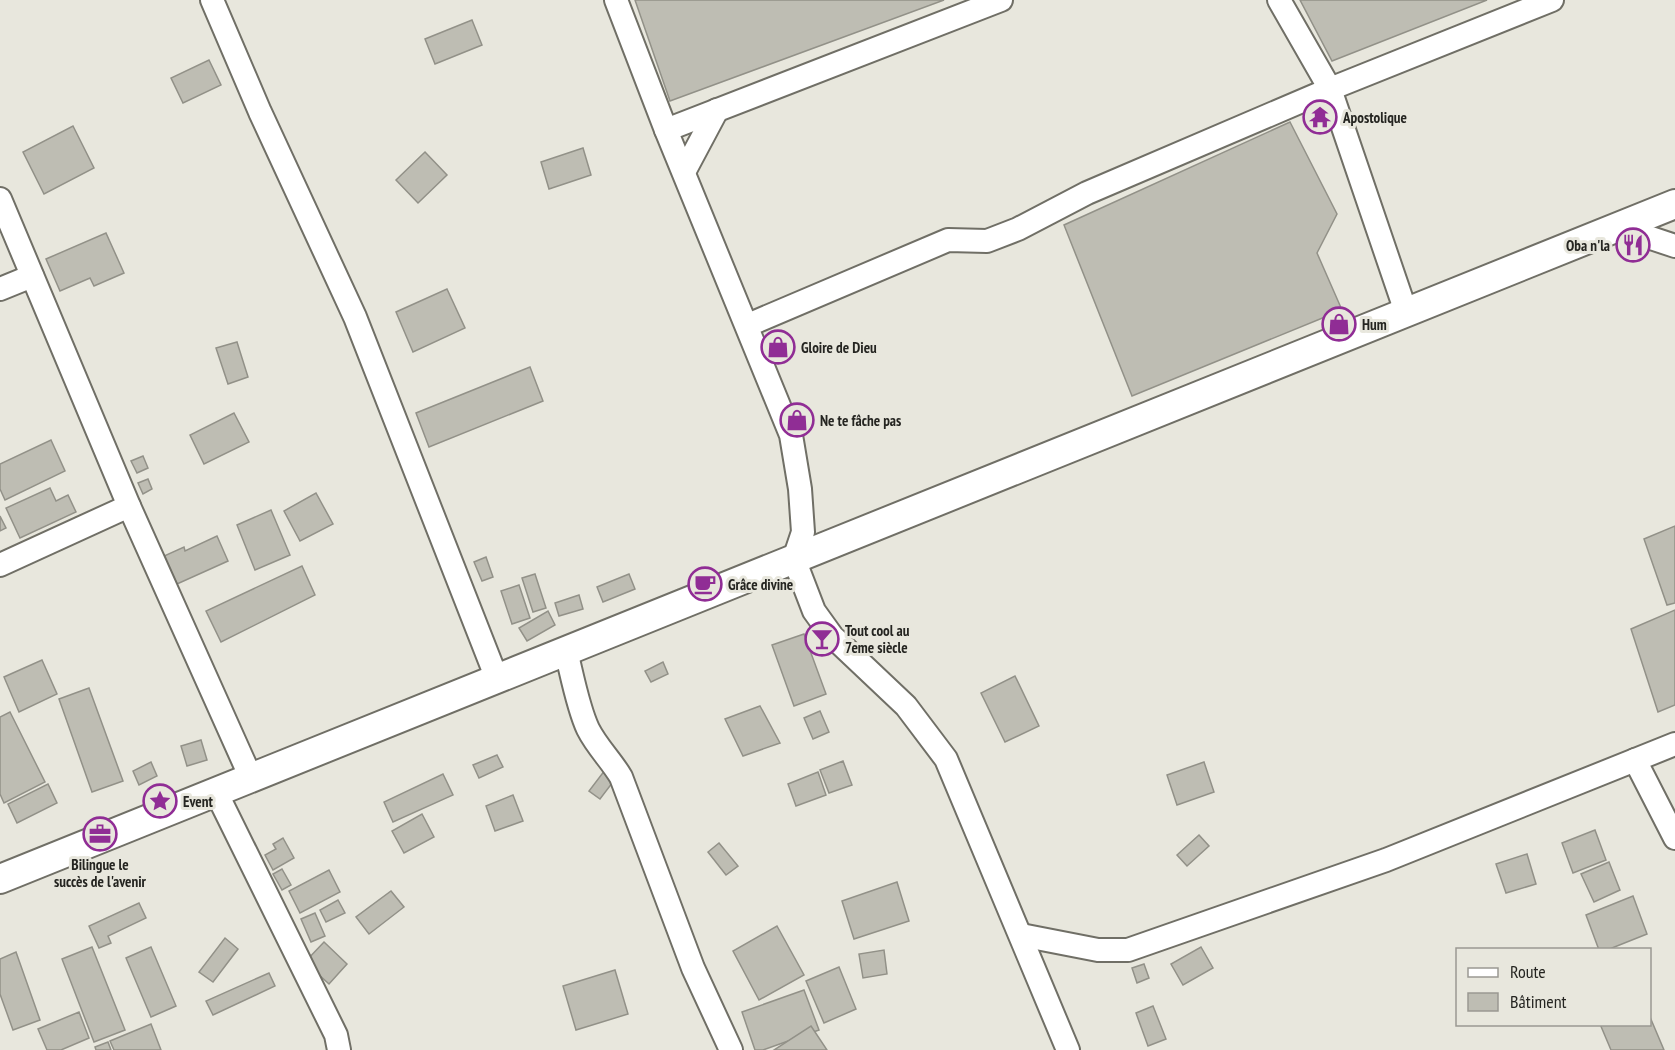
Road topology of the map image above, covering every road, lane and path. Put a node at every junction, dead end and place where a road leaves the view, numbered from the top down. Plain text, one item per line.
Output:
1 (212, 0) edge
2 (616, 0) edge
3 (1001, 0) edge
4 (1279, 0) edge
5 (1551, 0) edge
6 (1330, 89) junction
7 (717, 110) junction
8 (666, 130) junction
9 (684, 172) junction
10 (0, 199) edge
11 (1675, 204) edge
12 (1618, 227) junction
13 (1675, 246) edge
14 (32, 276) junction
15 (0, 289) edge
16 (1406, 312) junction
17 (748, 326) junction
18 (129, 506) junction
19 (794, 559) junction
20 (0, 565) edge
21 (566, 651) junction
22 (497, 679) junction
23 (1675, 744) edge
24 (1635, 760) junction
25 (251, 778) junction
26 (216, 792) junction
27 (1675, 838) edge
28 (0, 879) edge
29 (1021, 935) junction
30 (339, 1050) edge
31 (731, 1050) edge
32 (1068, 1050) edge

1 - 22 street
2 - 8 street
3 - 7 street
4 - 6 street
5 - 6 street
6 - 16 street
6 - 17 street
7 - 8 street
7 - 9 street
8 - 9 street
9 - 17 street
10 - 14 street
11 - 12 street
12 - 13 street
12 - 16 street
14 - 15 street
14 - 18 street
16 - 19 street
17 - 19 street
18 - 20 street
18 - 25 street
19 - 21 street
19 - 29 street
21 - 22 street
21 - 31 street
22 - 25 street
23 - 24 street
24 - 27 street
24 - 29 street
25 - 26 street
26 - 28 street
26 - 30 street
29 - 32 street

